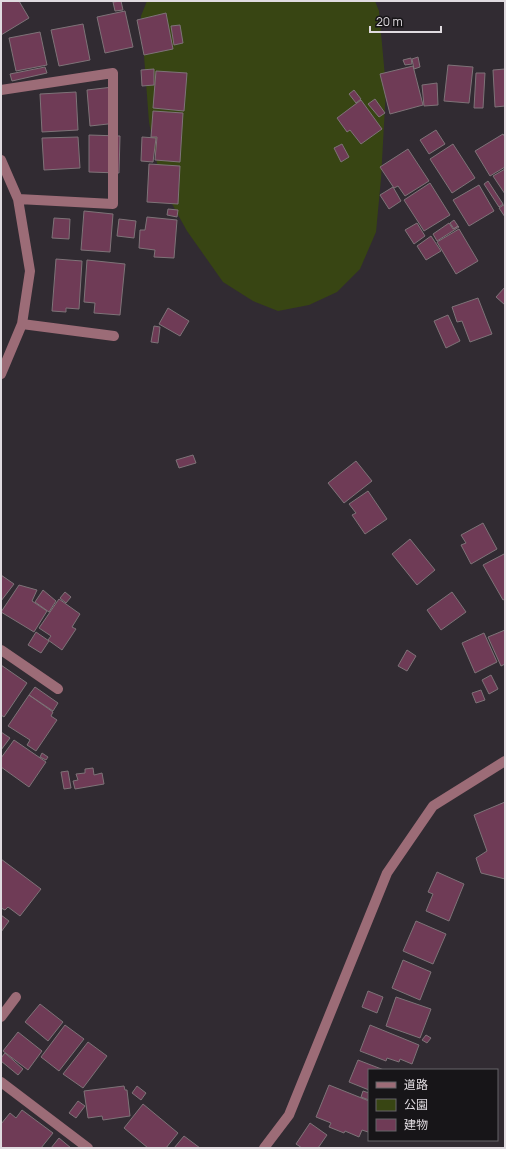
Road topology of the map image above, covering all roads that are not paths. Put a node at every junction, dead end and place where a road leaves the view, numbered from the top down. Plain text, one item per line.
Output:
1 (1, 90) edge
2 (1, 160) edge
3 (18, 199) junction
4 (22, 324) junction
5 (114, 336) dead end
6 (1, 374) edge
7 (1, 650) edge
8 (58, 689) dead end
9 (505, 761) edge
10 (16, 997) dead end
11 (1, 1017) edge
12 (1, 1082) edge
13 (88, 1148) edge
14 (264, 1148) edge

1 - 3 street
2 - 3 street
3 - 4 street
4 - 5 street
4 - 6 street
7 - 8 street
9 - 14 street
10 - 11 street
12 - 13 street

